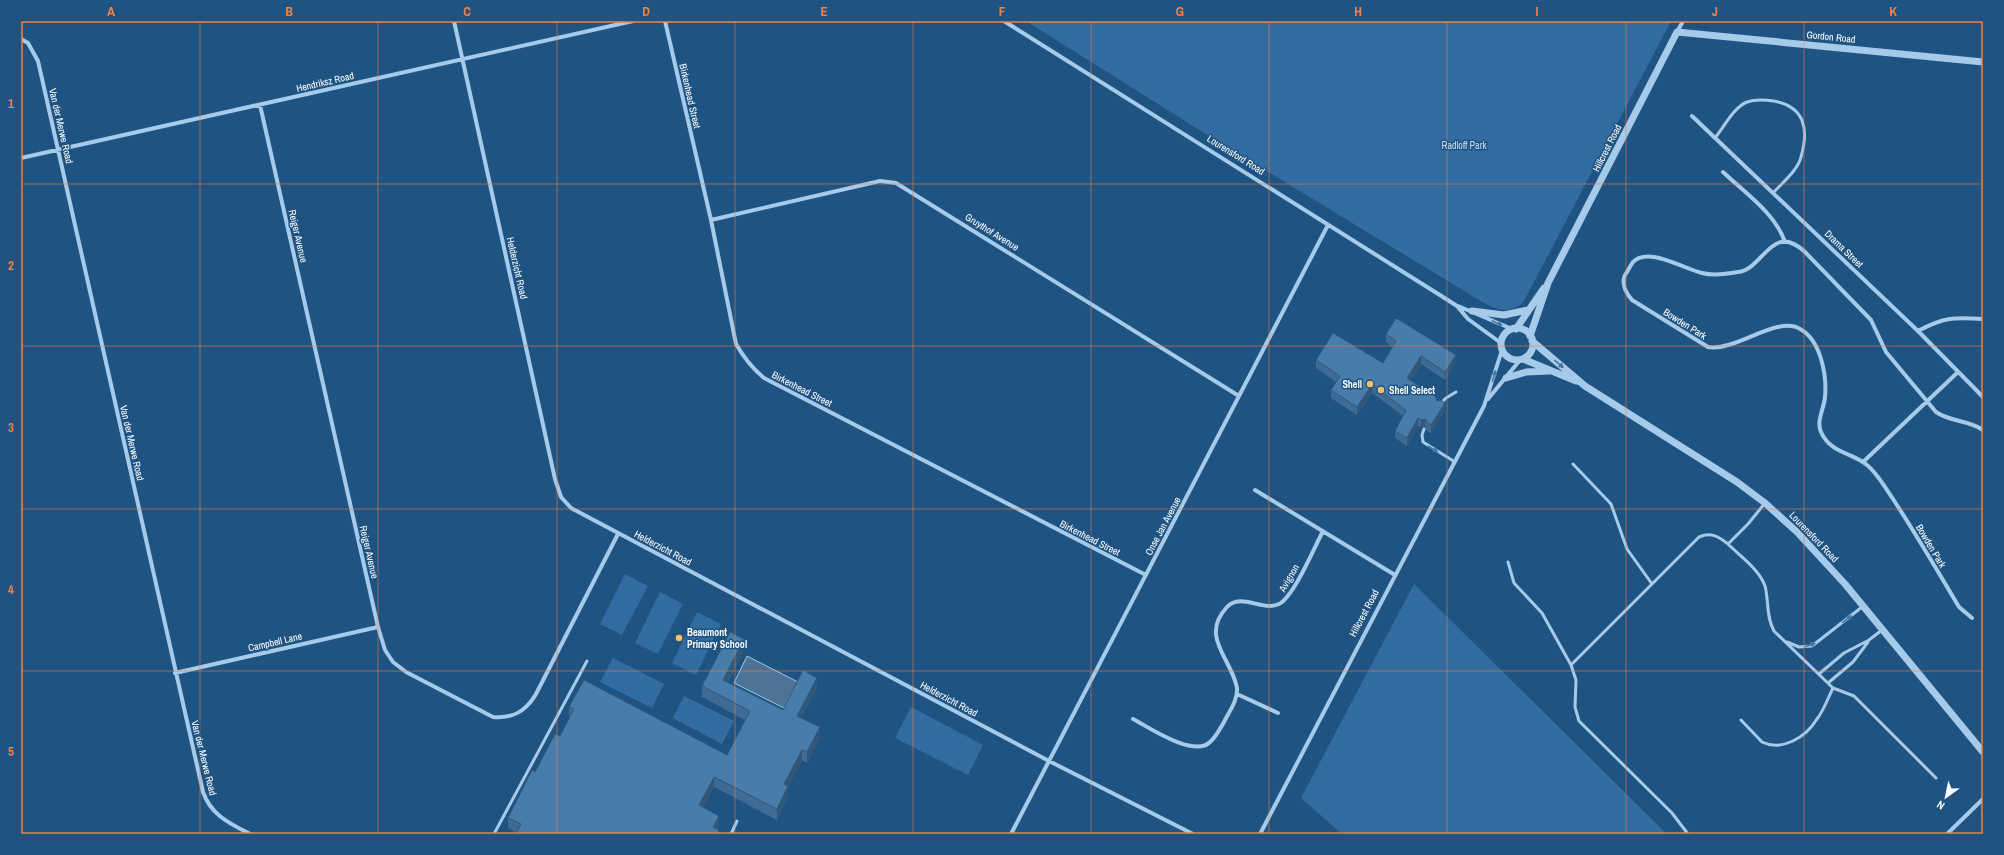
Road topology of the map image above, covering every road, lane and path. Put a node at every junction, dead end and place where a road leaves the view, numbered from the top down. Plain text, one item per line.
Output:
1 (454, 21) edge
2 (633, 21) edge
3 (665, 21) edge
4 (1004, 21) edge
5 (1684, 21) edge
6 (1678, 32) junction
7 (21, 39) edge
8 (462, 59) junction
9 (1983, 62) edge
10 (260, 105) junction
11 (1692, 116) dead end
12 (1715, 138) junction
13 (58, 150) junction
14 (21, 158) edge
15 (1723, 172) dead end
16 (1773, 193) junction
17 (711, 220) junction
18 (1328, 225) junction
19 (1785, 242) junction
20 (1548, 283) junction
21 (1457, 306) junction
22 (1528, 310) junction
23 (1472, 311) junction
24 (1983, 319) edge
25 (1514, 329) junction
26 (1918, 331) junction
27 (1531, 339) junction
28 (1501, 346) junction
29 (1522, 359) junction
30 (1553, 371) junction
31 (1958, 372) junction
32 (1506, 378) junction
33 (1585, 386) junction
34 (1456, 392) dead end
35 (1239, 396) junction
36 (1983, 397) edge
37 (1928, 400) junction
38 (1486, 401) junction
39 (1439, 406) edge
40 (1424, 429) edge
41 (1983, 430) edge
42 (1454, 462) junction
43 (1863, 462) junction
44 (1573, 464) dead end
45 (1255, 490) dead end
46 (1765, 503) junction
47 (1323, 531) junction
48 (618, 534) junction
49 (1728, 544) junction
50 (1508, 562) dead end
51 (1146, 575) junction
52 (1396, 575) junction
53 (1652, 584) junction
54 (1863, 606) junction
55 (1972, 618) dead end
56 (378, 627) junction
57 (1882, 630) junction
58 (1869, 640) junction
59 (1785, 641) junction
60 (587, 661) dead end
61 (1571, 665) junction
62 (175, 673) junction
63 (1819, 674) junction
64 (1828, 683) junction
65 (1833, 688) junction
66 (1237, 694) junction
67 (1278, 713) dead end
68 (1133, 719) dead end
69 (1741, 720) dead end
70 (1983, 752) edge
71 (1049, 761) junction
72 (1936, 778) dead end
73 (1983, 798) edge
74 (737, 822) dead end
75 (250, 834) edge
76 (494, 834) edge
77 (731, 834) edge
78 (1011, 834) edge
79 (1193, 834) edge
80 (1260, 834) edge
81 (1688, 834) edge
82 (1948, 834) edge

1 - 8 street, Helderzicht Road
2 - 8 street, Hendriksz Road
3 - 17 street, Birkenhead Street
4 - 18 street, Lourensford Road
5 - 6 street, Hillcrest Road
6 - 9 street, Gordon Road
6 - 20 street, Hillcrest Road
7 - 13 street, Van der Merwe Road
8 - 10 street, Hendriksz Road
8 - 48 street, Helderzicht Road
10 - 13 street, Hendriksz Road
10 - 56 street, Reiger Avenue
11 - 12 street, Drama Street
12 - 16 street, Drama Street
12 - 16 lane
13 - 14 street, Hendriksz Road
13 - 62 street, Van der Merwe Road
15 - 19 street
16 - 26 street, Drama Street
17 - 35 street, Gruythof Avenue
17 - 51 street, Birkenhead Street
18 - 21 street, Lourensford Road
18 - 35 street, Onse Jan Avenue
19 - 37 street
19 - 43 street, Bowden Park
20 - 22 street, Hillcrest Road
20 - 27 street, Hillcrest Road
21 - 23 street, Lourensford Road
21 - 28 street, Lourensford Road
22 - 23 street
22 - 25 street, Hillcrest Road
23 -> 25 street, Lourensford Road
24 - 26 street
25 - 27 street
25 - 28 street
26 - 31 street, Drama Street
27 - 29 street
27 -> 33 street, Lourensford Road
28 - 29 street
38 -> 28 street, Hillcrest Road
29 - 30 street, Lourensford Road
29 - 32 street, Hillcrest Road
30 - 32 street
30 - 33 street, Lourensford Road
31 - 36 street, Drama Street
31 - 37 street
32 - 38 street, Hillcrest Road
33 - 46 street, Lourensford Road
34 - 39 lane
35 - 51 street, Onse Jan Avenue
37 - 41 street
37 - 43 street
38 - 42 street, Hillcrest Road
40 -> 42 lane
42 - 52 street, Hillcrest Road
43 - 55 street, Bowden Park
44 - 53 lane
45 - 47 street
46 - 49 lane
46 - 54 street, Lourensford Road
47 - 52 street
47 - 66 street, Avignon
48 - 56 street, Reiger Avenue
48 - 71 street, Helderzicht Road
49 - 53 lane
49 - 59 lane
50 - 61 lane
51 - 71 street, Onse Jan Avenue
52 - 80 street, Hillcrest Road
53 - 61 lane
54 - 57 street, Lourensford Road
59 -> 54 lane
56 - 62 street, Campbell Lane
57 - 58 lane
57 - 70 street, Lourensford Road
58 - 63 lane
58 - 64 lane
59 - 63 lane
60 - 76 lane
61 - 81 lane
62 - 75 street, Van der Merwe Road
63 - 64 lane
64 - 65 lane
65 - 69 lane
65 - 72 lane
66 - 67 street
66 - 68 street
71 - 78 street, Onse Jan Avenue
71 - 79 street, Helderzicht Road
73 - 82 street
74 - 77 lane

